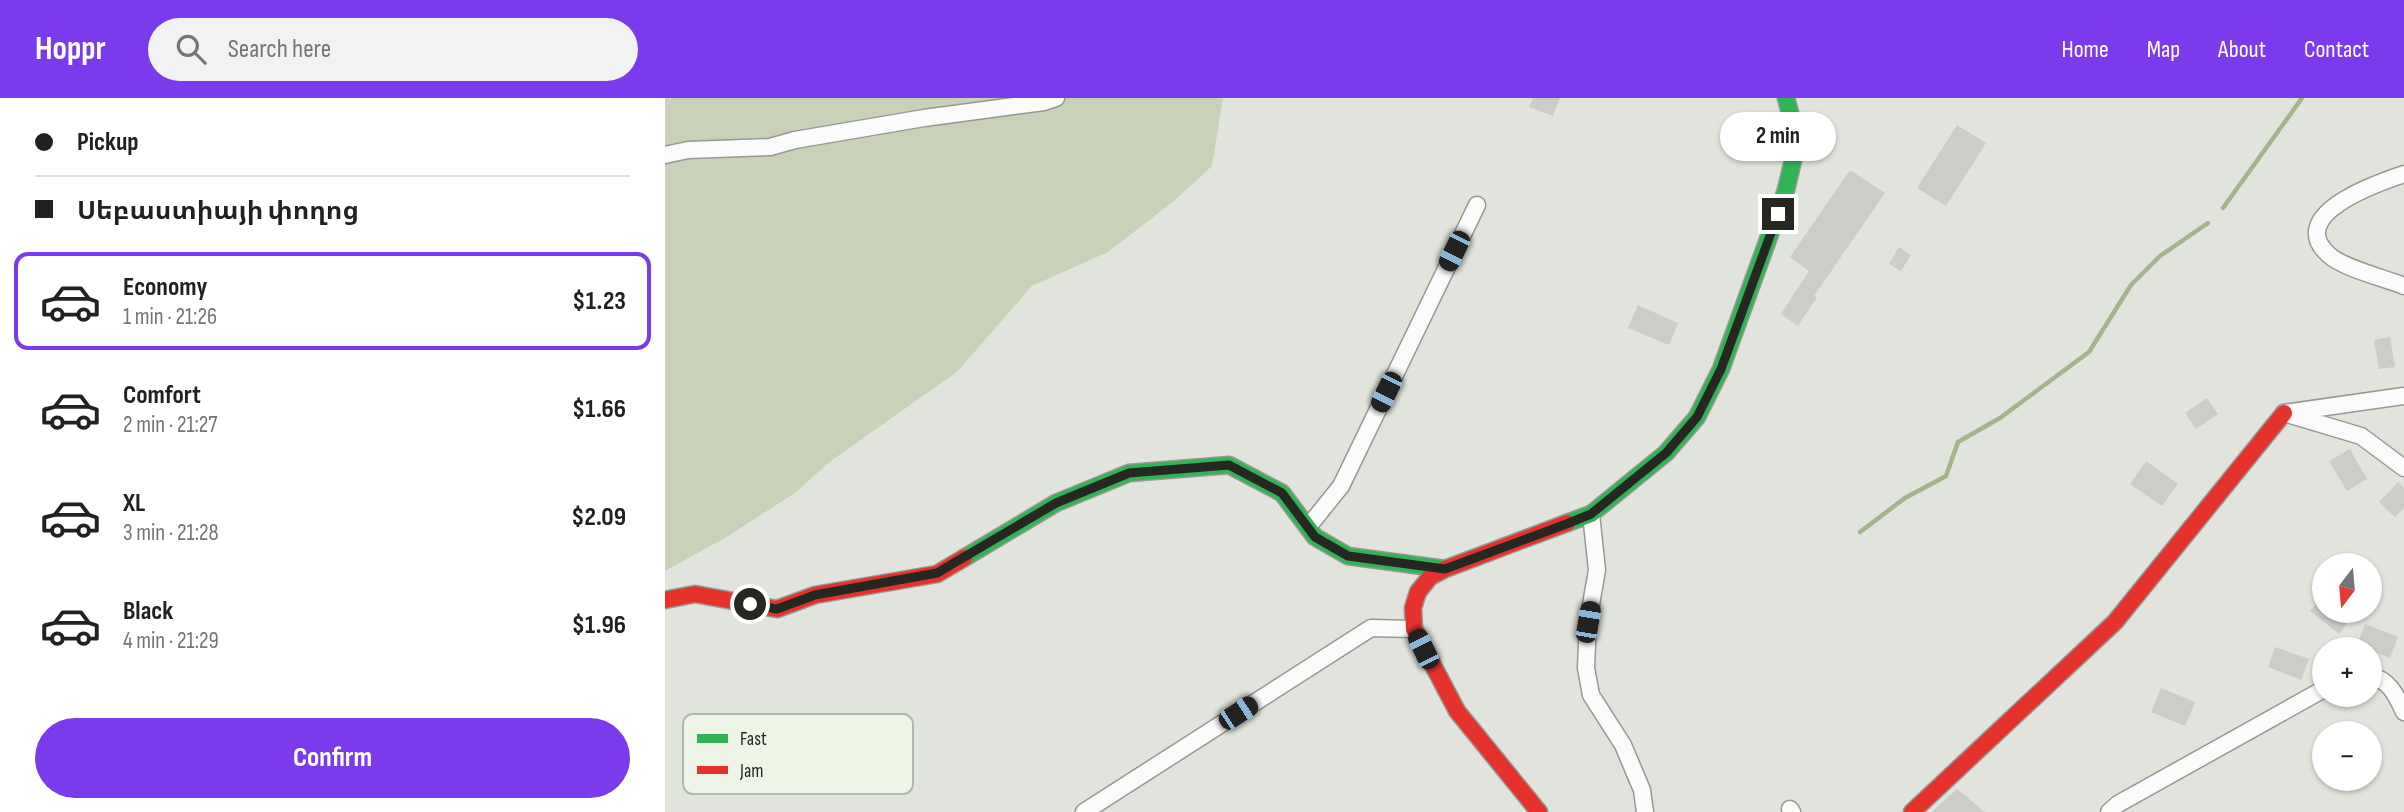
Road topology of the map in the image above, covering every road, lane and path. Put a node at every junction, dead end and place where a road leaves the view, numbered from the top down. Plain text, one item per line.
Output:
1 (1056, 98) edge
2 (1786, 98) edge
3 (665, 155) edge
4 (2404, 174) edge
5 (1477, 205) dead end
6 (2404, 286) edge
7 (2404, 396) edge
8 (2284, 413) junction
9 (2404, 468) edge
10 (1591, 514) junction
11 (1308, 527) junction
12 (1445, 569) junction
13 (665, 600) edge
14 (1414, 629) junction
15 (2382, 681) edge
16 (2312, 696) edge
17 (2404, 712) edge
18 (1084, 812) edge
19 (1539, 812) edge
20 (1645, 812) edge
21 (1912, 812) edge
22 (2109, 812) edge

1 - 3 street
2 - 10 street
4 - 6 street
5 - 11 street
7 - 8 street
8 - 9 street
8 - 21 street
10 - 12 street
10 - 20 street
11 - 12 street
11 - 13 street
12 - 14 street
14 - 18 street
14 - 19 street
15 - 17 street
16 - 22 street

